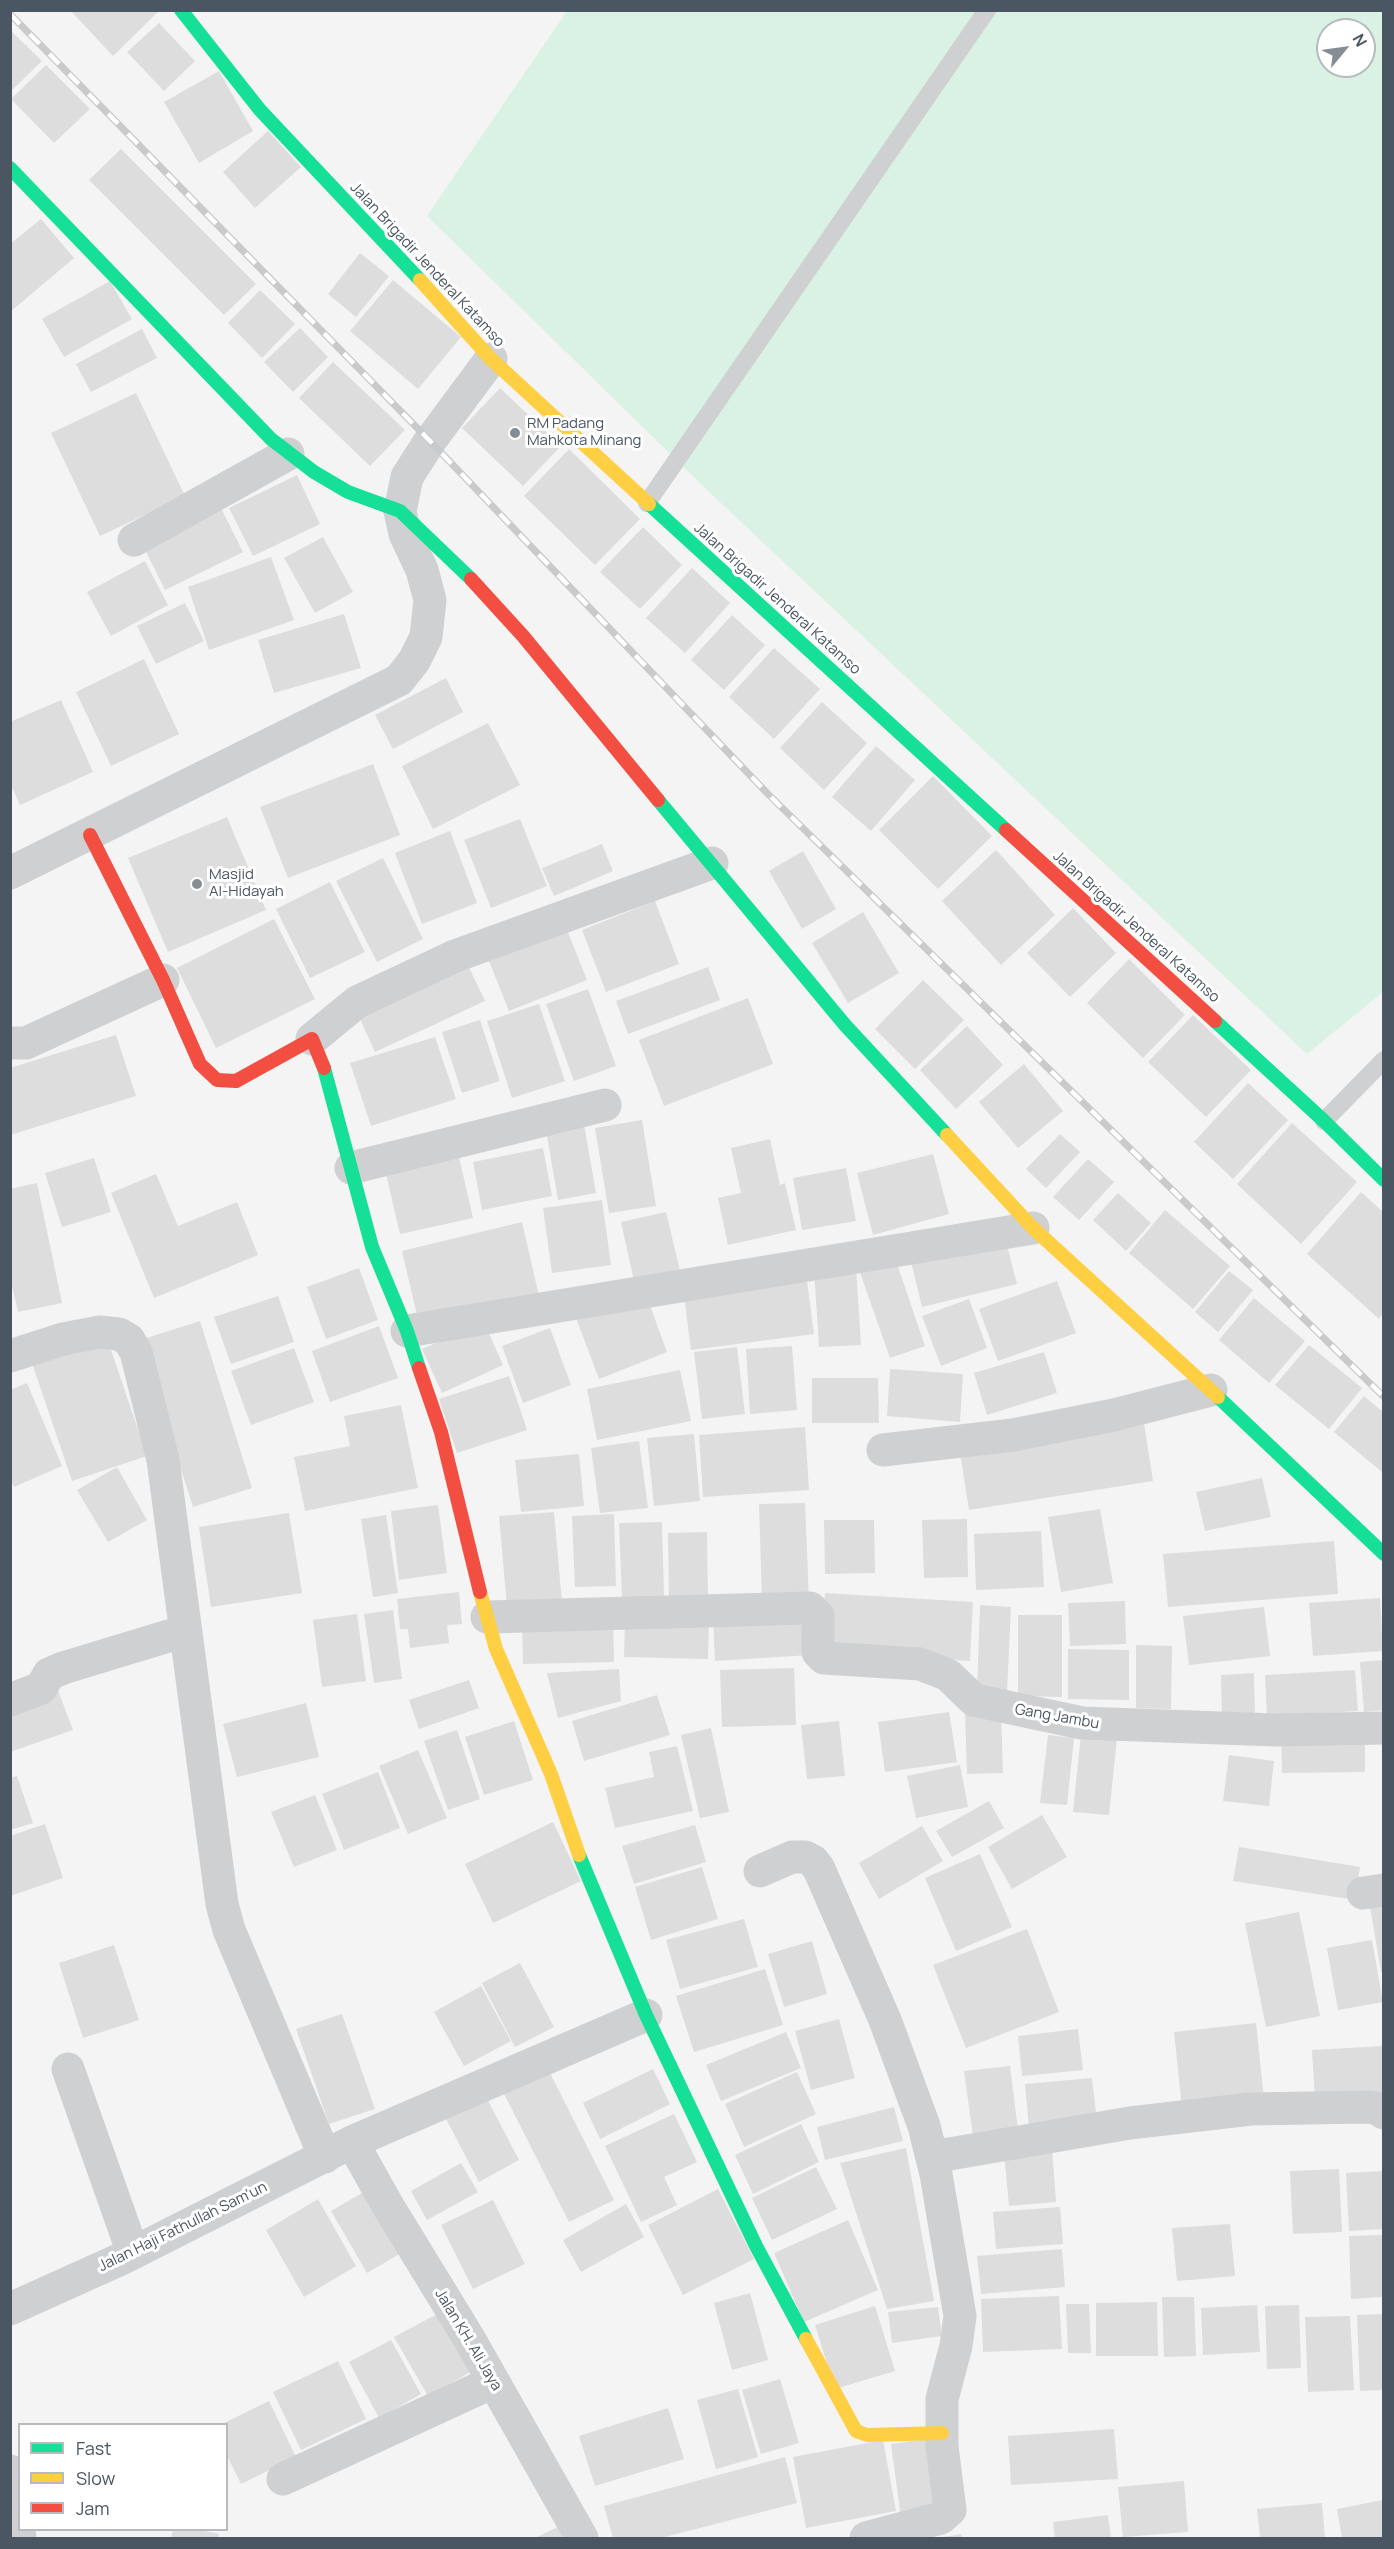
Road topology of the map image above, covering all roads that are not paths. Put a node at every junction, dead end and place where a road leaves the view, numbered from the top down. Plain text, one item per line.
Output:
1 (181, 10) edge
2 (987, 10) edge
3 (10, 168) edge
4 (491, 359) junction
5 (288, 454) junction
6 (647, 502) junction
7 (400, 511) junction
8 (134, 540) dead end
9 (90, 835) junction
10 (712, 863) junction
11 (10, 873) edge
12 (163, 980) junction
13 (312, 1039) junction
14 (10, 1043) edge
15 (1383, 1060) edge
16 (605, 1105) dead end
17 (1324, 1120) junction
18 (351, 1168) junction
19 (1383, 1180) edge
20 (1033, 1228) junction
21 (407, 1331) junction
22 (10, 1356) edge
23 (1211, 1390) junction
24 (883, 1450) dead end
25 (1383, 1554) edge
26 (487, 1617) junction
27 (185, 1631) junction
28 (10, 1700) edge
29 (1383, 1728) edge
30 (760, 1871) dead end
31 (646, 2015) junction
32 (68, 2069) dead end
33 (1383, 2113) edge
34 (339, 2149) junction
35 (932, 2157) junction
36 (133, 2253) junction
37 (10, 2308) edge
38 (493, 2382) junction
39 (942, 2433) junction
40 (10, 2472) edge
41 (283, 2479) dead end
42 (18, 2525) edge
43 (582, 2538) edge
44 (866, 2538) edge

1 - 4 main road, Jalan Brigadir Jenderal Katamso
2 - 6 lane
3 - 5 main road
4 - 6 main road, Jalan Brigadir Jenderal Katamso
4 - 7 street
5 - 7 main road
5 - 8 street
6 - 17 main road, Jalan Brigadir Jenderal Katamso
7 - 9 street
7 - 10 main road
9 - 11 street
9 - 12 main road
10 - 13 street
10 - 20 main road
12 - 13 main road
12 - 14 street
13 - 18 main road
15 - 17 lane
16 - 18 street
17 - 19 main road, Jalan Brigadir Jenderal Katamso
18 - 21 main road
20 - 21 street
20 - 23 main road
21 - 26 main road
22 - 27 street, Jalan KH. Ali Jaya
23 - 24 street
23 - 25 main road
26 - 29 street, Gang Jambu
26 - 31 main road
27 - 28 street
27 - 34 street, Jalan KH. Ali Jaya
30 - 35 street
31 - 34 street, Jalan Haji Fathullah Sam'un
31 - 39 main road
32 - 36 street
33 - 35 street
34 - 36 street, Jalan Haji Fathullah Sam'un
34 - 38 street, Jalan KH. Ali Jaya
35 - 39 street
36 - 37 street, Jalan Haji Fathullah Sam'un
38 - 41 street
38 - 43 street, Jalan KH. Ali Jaya
39 - 44 street
40 - 42 street

